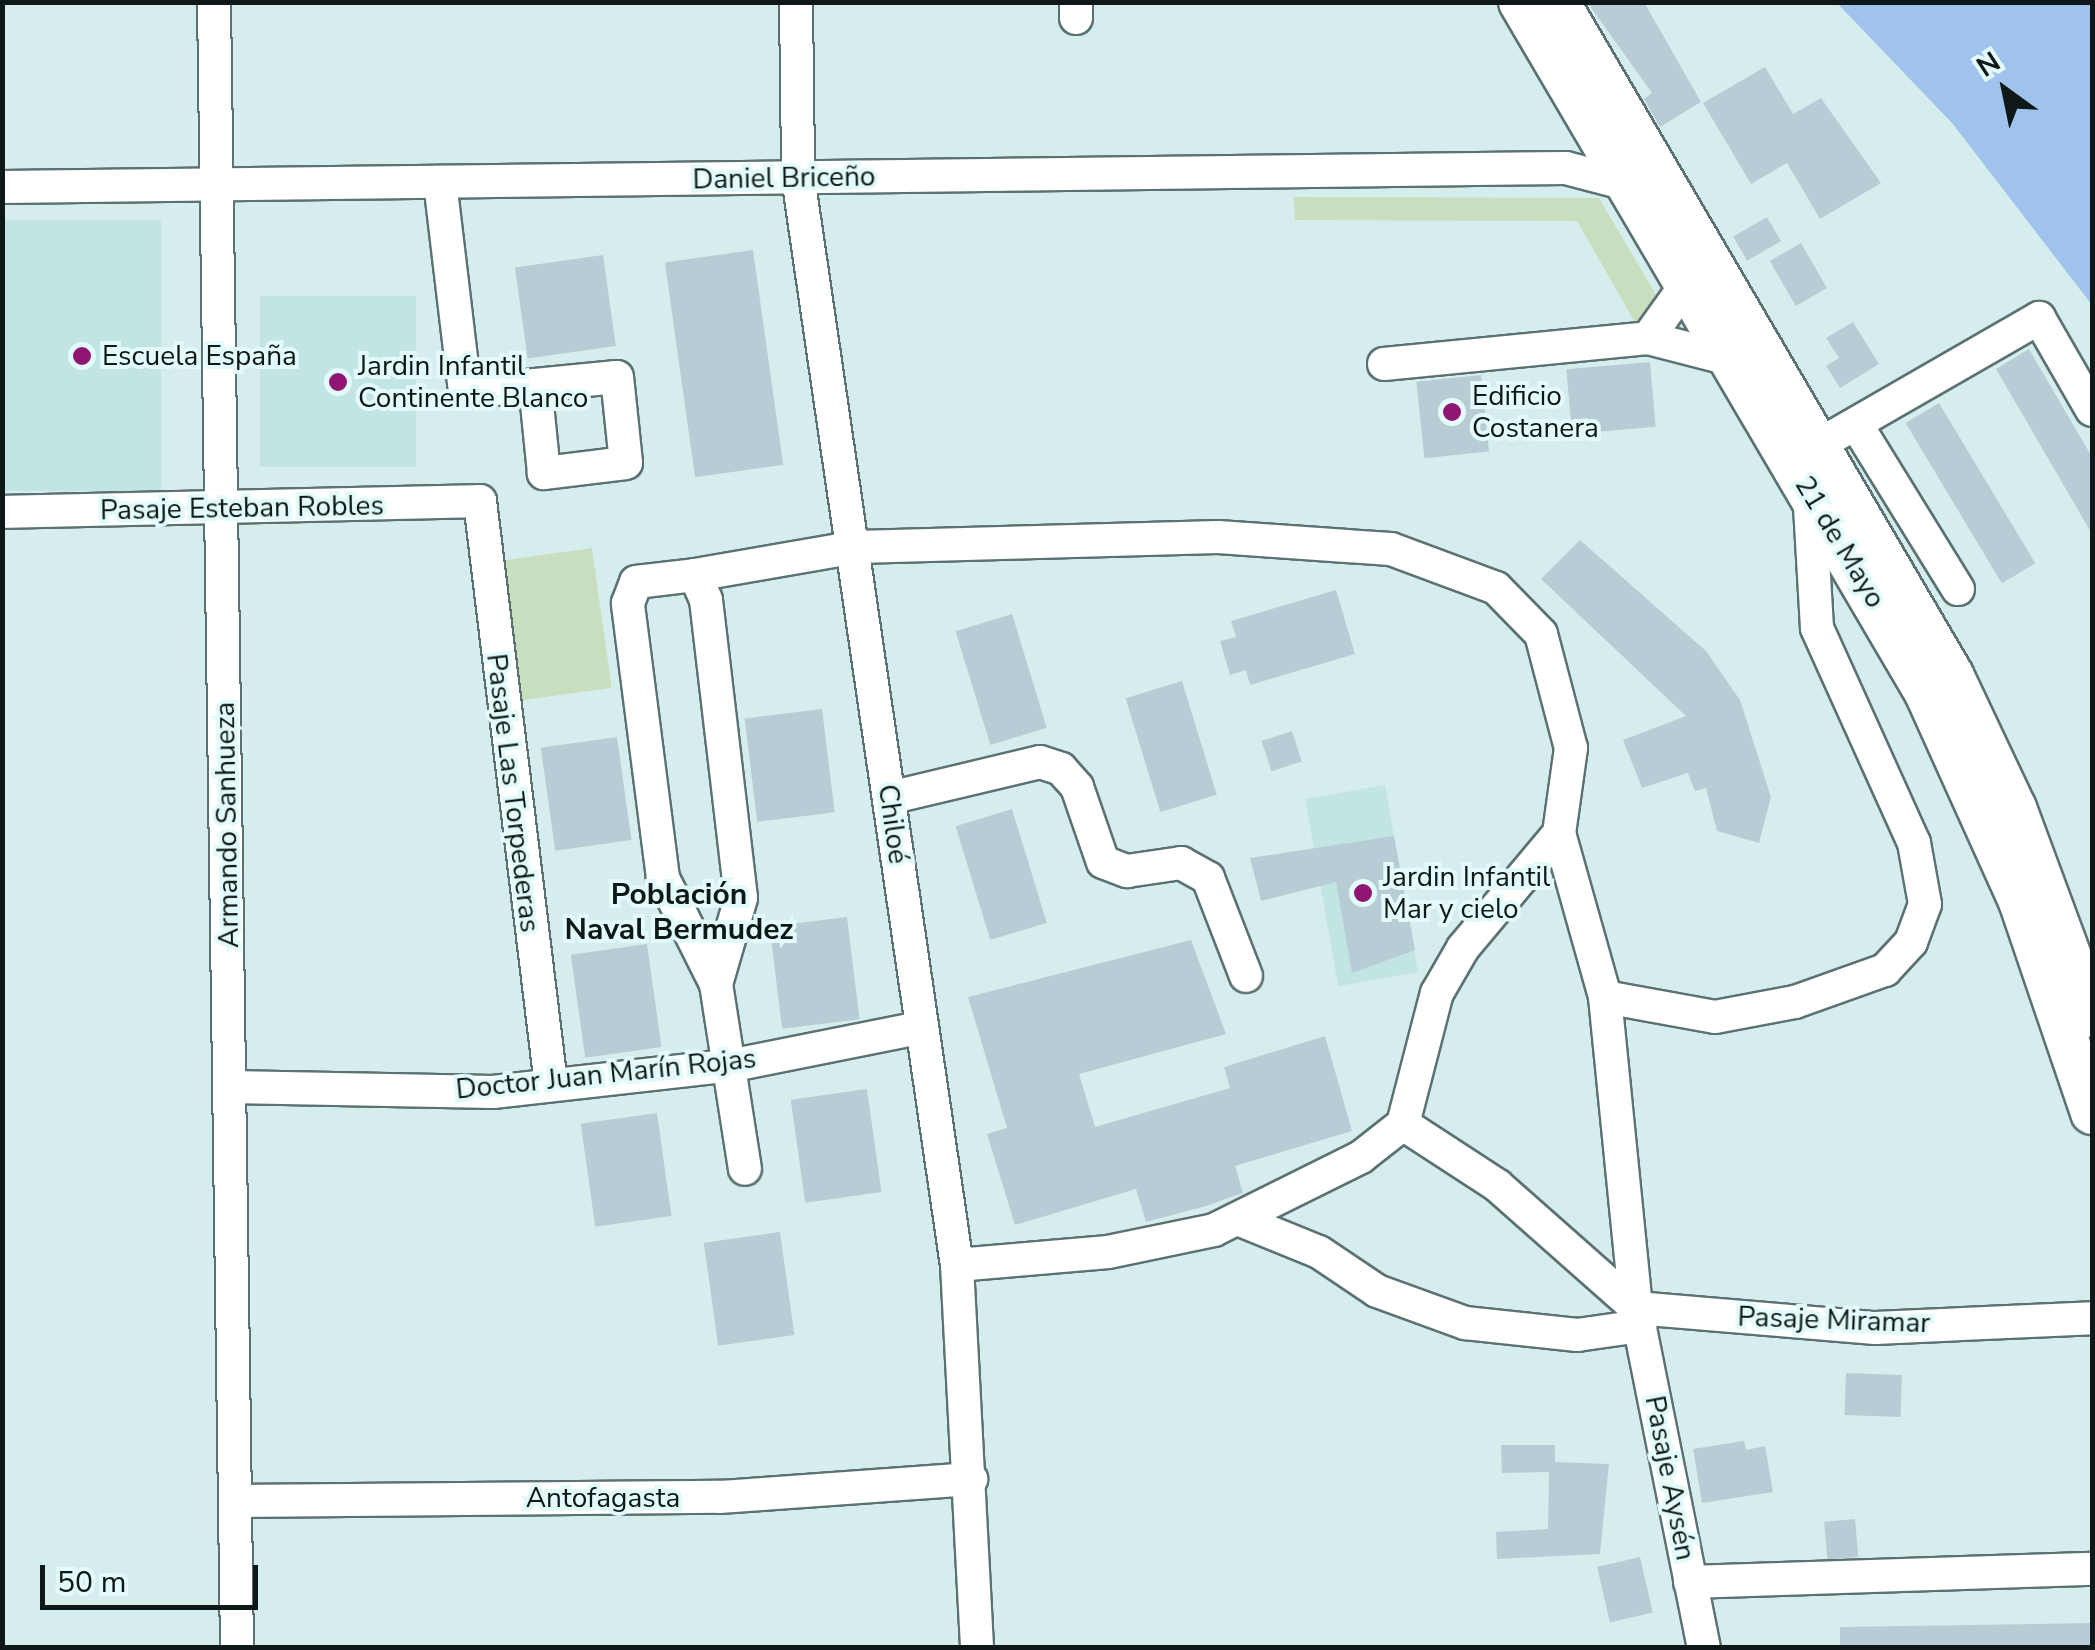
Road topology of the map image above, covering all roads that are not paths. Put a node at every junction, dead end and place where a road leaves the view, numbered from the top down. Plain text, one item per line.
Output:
1 (214, 2) edge
2 (796, 2) edge
3 (1520, 2) edge
4 (1558, 2) edge
5 (1586, 118) junction
6 (1566, 168) junction
7 (798, 178) junction
8 (440, 182) junction
9 (1624, 183) junction
10 (219, 184) junction
11 (2, 187) edge
12 (1686, 285) junction
13 (1648, 338) junction
14 (1730, 359) junction
15 (1384, 364) dead end
16 (535, 385) dead end
17 (2092, 410) edge
18 (1838, 434) junction
19 (1809, 490) junction
20 (480, 501) joint
21 (223, 510) junction
22 (2, 512) edge
23 (857, 547) junction
24 (695, 576) junction
25 (1958, 590) dead end
26 (889, 798) junction
27 (1559, 833) junction
28 (1246, 976) dead end
29 (716, 984) junction
30 (1605, 997) junction
31 (2092, 1016) edge
32 (920, 1028) junction
33 (734, 1065) junction
34 (551, 1084) junction
35 (230, 1087) junction
36 (2092, 1114) edge
37 (1403, 1124) junction
38 (744, 1169) dead end
39 (1240, 1220) junction
40 (957, 1265) junction
41 (1638, 1317) junction
42 (2092, 1318) edge
43 (971, 1478) junction
44 (235, 1501) junction
45 (2092, 1570) edge
46 (1690, 1582) junction
47 (237, 1648) edge
48 (976, 1648) edge
49 (1704, 1648) edge

1 - 10 street, Armando Sanhueza
2 - 7 street, Chiloé
3 - 5 main road, 21 de Mayo
4 - 18 main road, 21 de Mayo
5 - 6 street
5 - 9 main road, 21 de Mayo
6 - 7 street, Daniel Briceño
6 - 9 street, Daniel Briceño
7 - 8 street, Daniel Briceño
7 - 23 street, Chiloé
8 - 10 street, Daniel Briceño
8 - 16 street
9 - 12 main road, 21 de Mayo
10 - 11 street, Daniel Briceño
10 - 21 street, Armando Sanhueza
12 - 13 street
12 - 14 main road, 21 de Mayo
13 - 14 street
13 - 15 street
14 - 19 main road, 21 de Mayo
17 - 18 street
18 - 25 street
18 - 31 main road, 21 de Mayo
19 - 30 street
19 - 36 main road, 21 de Mayo
20 - 21 street, Pasaje Esteban Robles
20 - 34 street, Pasaje Las Torpederas
21 - 22 street, Pasaje Esteban Robles
21 - 35 street, Armando Sanhueza
23 - 24 street
23 - 26 street, Chiloé
23 - 27 street
24 - 29 street
24 - 29 street
26 - 28 street
26 - 32 street, Chiloé
27 - 30 street, Pasaje Aysén
27 - 37 street
29 - 33 street
30 - 41 street, Pasaje Aysén
32 - 33 street, Doctor Juan Marín Rojas
32 - 40 street, Chiloé
33 - 34 street, Doctor Juan Marín Rojas
33 - 38 street
34 - 35 street, Doctor Juan Marín Rojas
35 - 44 street, Armando Sanhueza
37 - 39 street
37 - 41 street
39 - 40 street
39 - 41 street, Pasaje Miramar
40 - 43 street, Chiloé
41 - 42 street, Pasaje Miramar
41 - 46 street, Pasaje Aysén
43 - 44 street, Antofagasta
43 - 48 street, Chiloé
44 - 47 street, Armando Sanhueza
45 - 46 street
46 - 49 street, Pasaje Aysén

